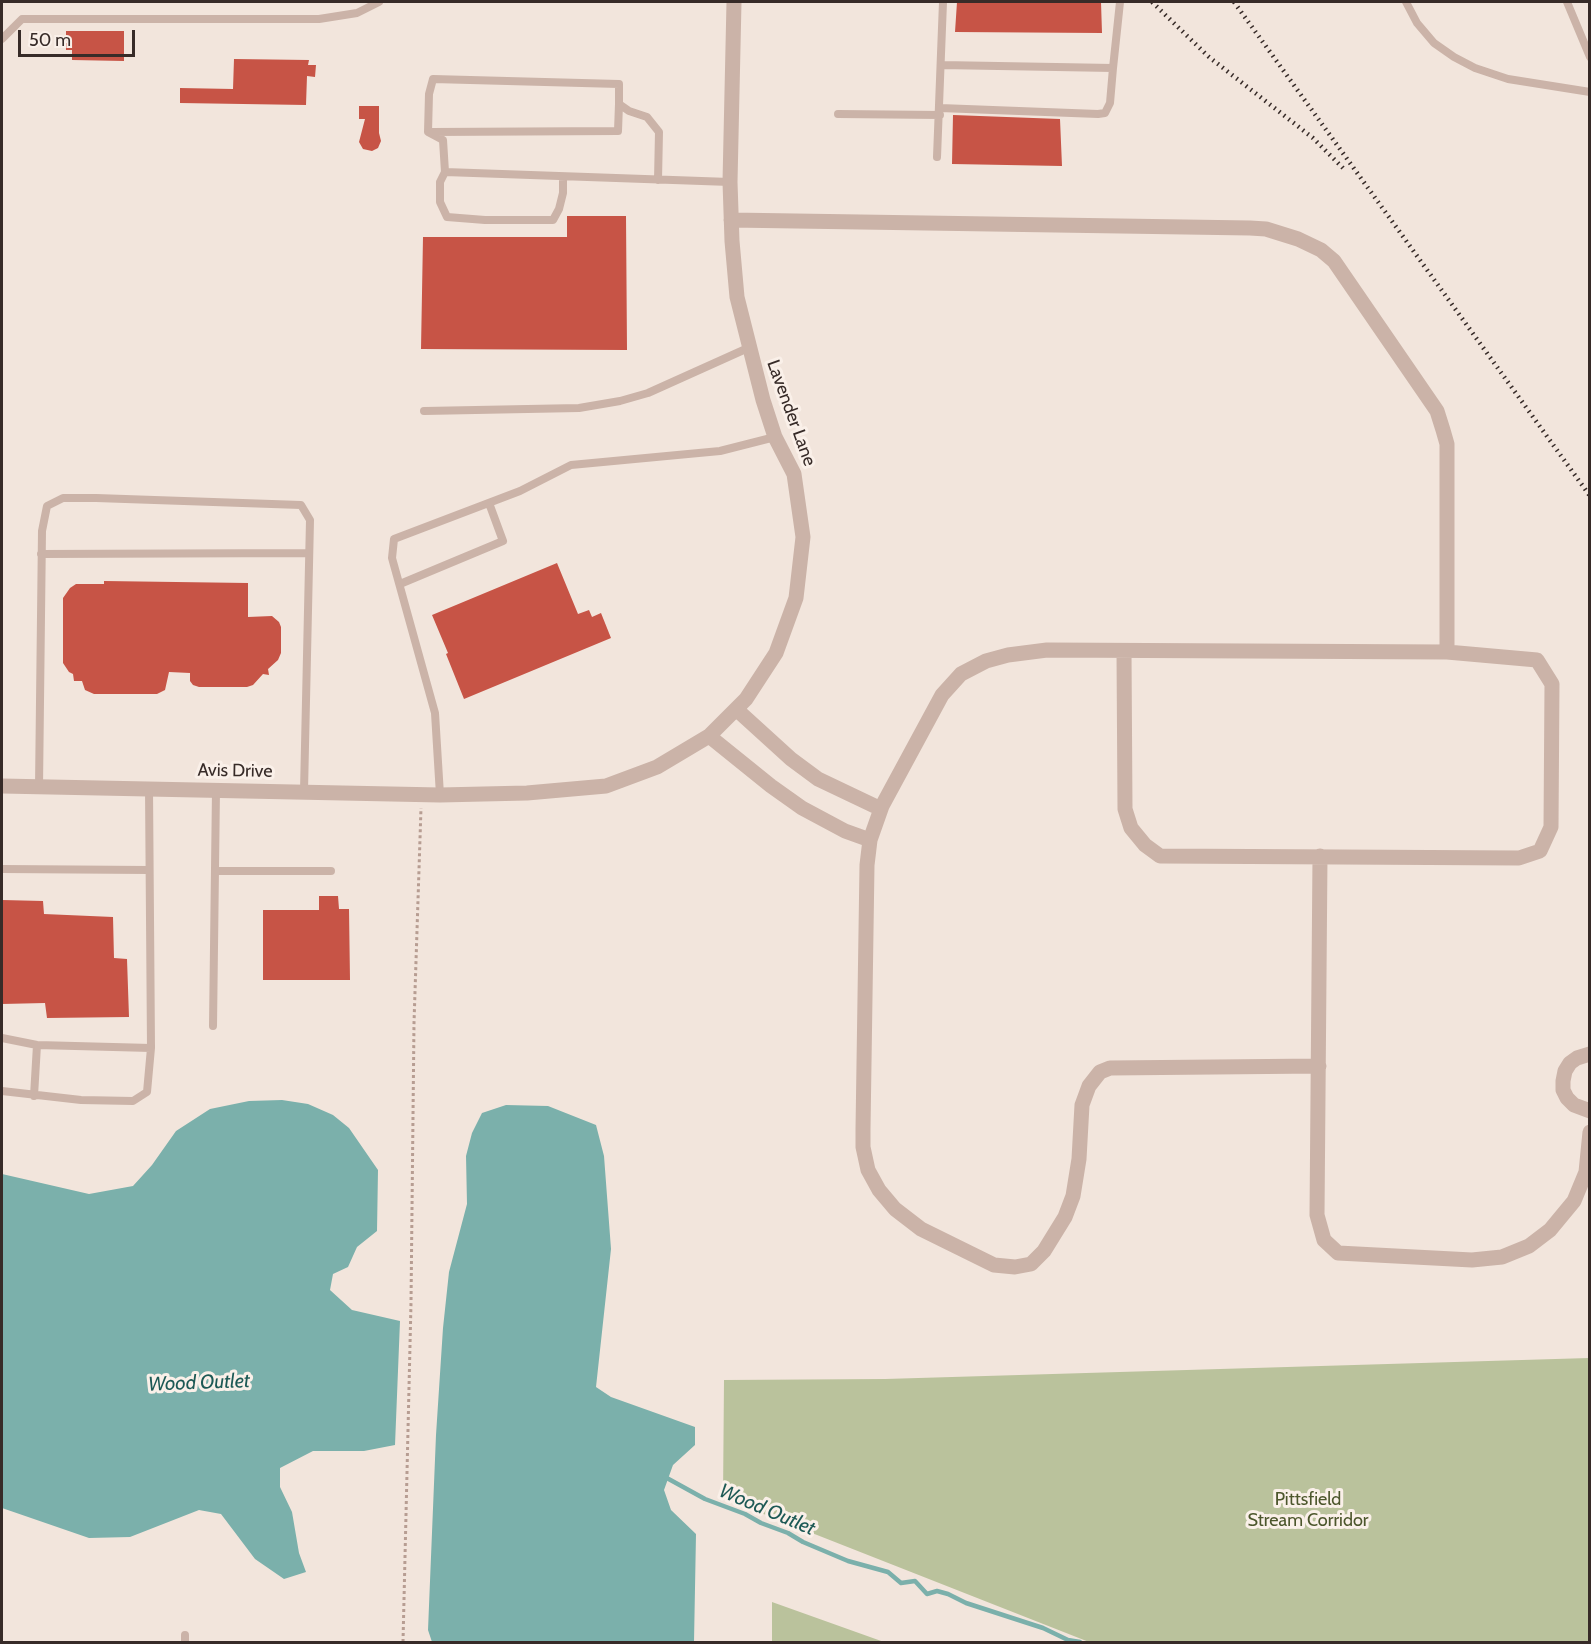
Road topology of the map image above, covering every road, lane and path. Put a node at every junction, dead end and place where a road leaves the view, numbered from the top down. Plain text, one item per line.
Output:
1 (379, 2) edge
2 (734, 2) edge
3 (943, 2) edge
4 (1120, 2) edge
5 (1406, 2) edge
6 (1566, 2) edge
7 (2, 39) edge
8 (1590, 57) edge
9 (941, 65) junction
10 (1113, 68) junction
11 (1590, 92) edge
12 (619, 104) junction
13 (940, 111) junction
14 (838, 114) dead end
15 (428, 132) junction
16 (938, 158) dead end
17 (445, 171) junction
18 (563, 177) junction
19 (658, 180) junction
20 (730, 182) junction
21 (731, 220) junction
22 (748, 348) junction
23 (424, 411) dead end
24 (775, 436) junction
25 (489, 503) junction
26 (309, 553) junction
27 (41, 554) junction
28 (400, 584) junction
29 (1124, 652) junction
30 (1447, 652) junction
31 (736, 709) junction
32 (709, 736) junction
33 (2, 786) edge
34 (39, 787) junction
35 (149, 789) junction
36 (216, 790) junction
37 (304, 791) junction
38 (421, 794) junction
39 (467, 794) joint
40 (440, 795) junction
41 (881, 809) junction
42 (870, 840) junction
43 (1320, 856) junction
44 (2, 869) edge
45 (149, 870) junction
46 (214, 871) junction
47 (330, 871) dead end
48 (213, 1026) dead end
49 (2, 1038) edge
50 (37, 1045) junction
51 (151, 1048) junction
52 (1590, 1054) edge
53 (1318, 1066) junction
54 (2, 1091) edge
55 (34, 1096) junction
56 (1590, 1111) edge
57 (1590, 1132) edge
58 (403, 1642) edge

1 - 7 lane
2 - 20 street, Lavender Lane
3 - 9 lane
4 - 10 lane
5 - 11 lane
6 - 8 lane
9 - 10 lane
9 - 13 lane
10 - 13 lane
12 - 15 lane
12 - 15 lane
12 - 19 lane
13 - 14 lane
13 - 16 lane
15 - 17 lane
17 - 18 lane
17 - 18 lane
18 - 19 lane
19 - 20 lane
20 - 21 street, Lavender Lane
21 - 22 street, Lavender Lane
21 - 30 street
22 - 23 lane
22 - 24 street, Lavender Lane
24 - 25 lane
24 - 31 street, Lavender Lane
25 - 28 lane
25 - 28 lane
26 - 27 lane
26 - 27 lane
26 - 37 lane
27 - 34 lane
28 - 40 lane
29 - 30 street
29 - 41 street
29 - 43 street
30 - 43 street
31 - 32 street, Lavender Lane
31 - 41 street
32 - 39 street, Lavender Lane
32 - 42 street
33 - 34 street, Avis Drive
34 - 35 street, Avis Drive
35 - 36 street, Avis Drive
35 - 45 lane
36 - 37 street, Avis Drive
36 - 46 lane
37 - 38 street, Avis Drive
38 - 40 street, Avis Drive
38 - 58 path
39 - 40 street, Avis Drive
41 - 42 street
42 - 53 street
43 - 53 street
44 - 45 lane
45 - 51 lane
46 - 47 lane
46 - 48 lane
49 - 50 lane
50 - 51 lane
50 - 55 lane
51 - 55 lane
52 - 56 street
53 - 57 street
54 - 55 lane

